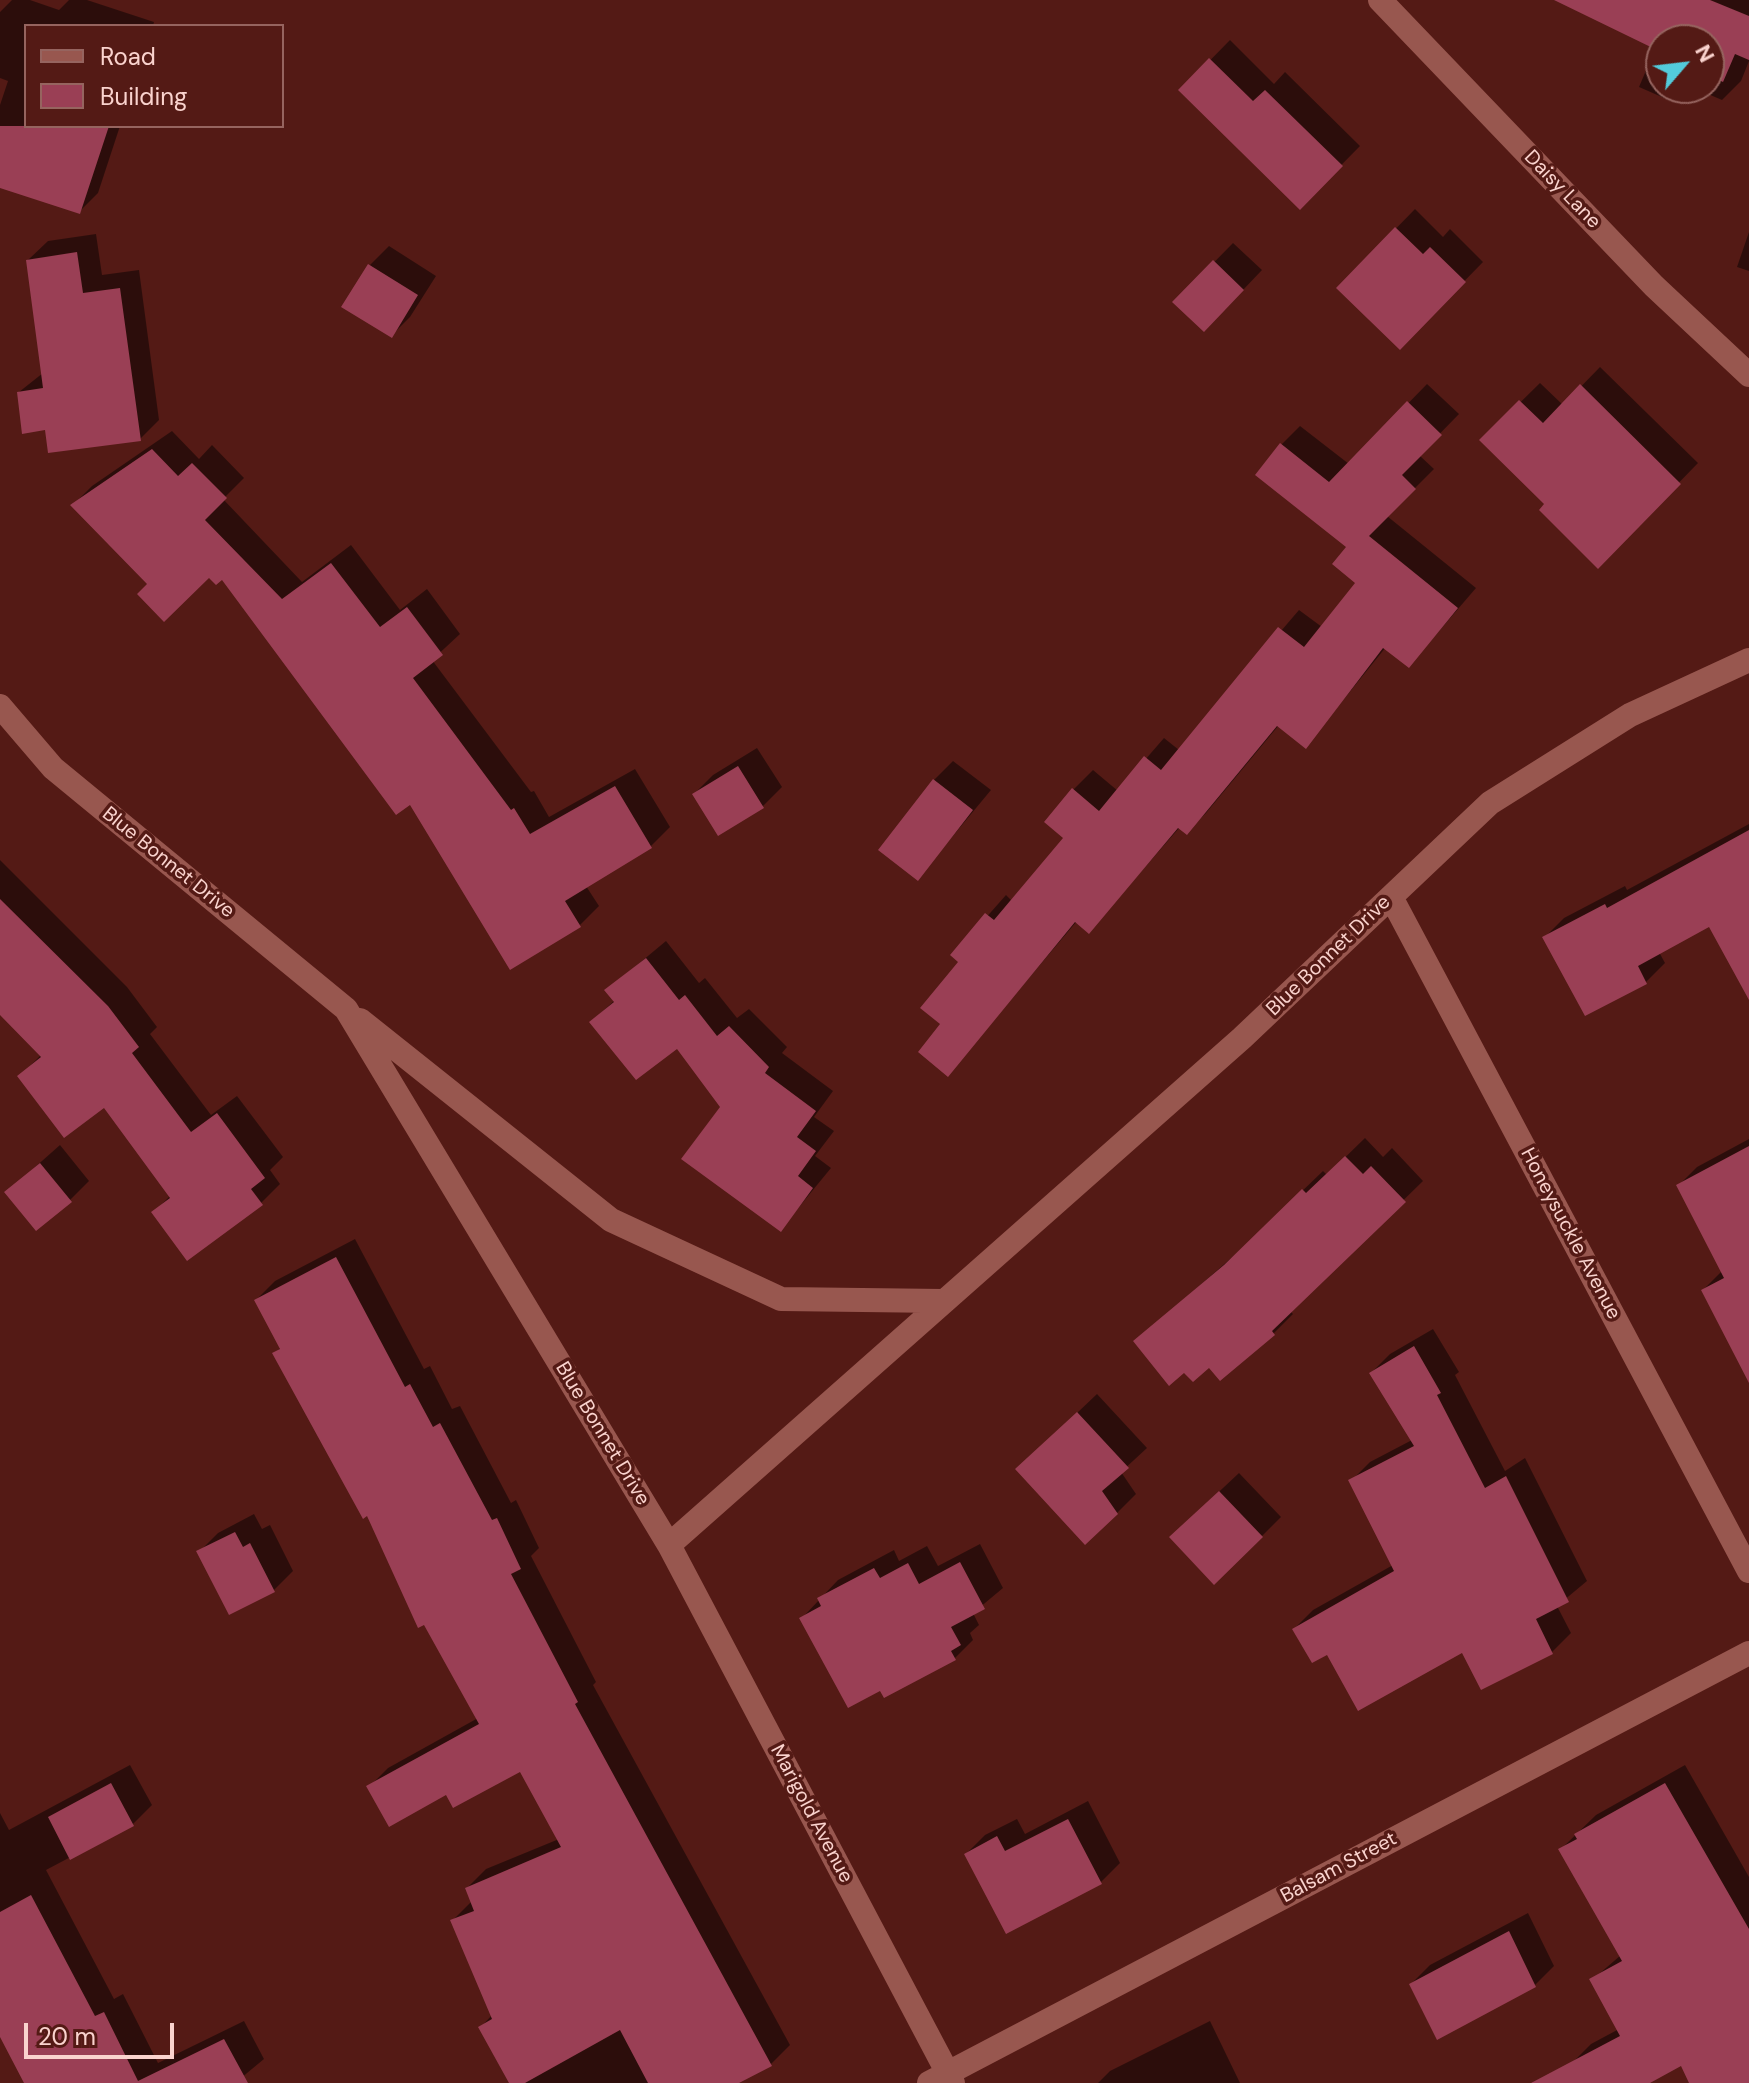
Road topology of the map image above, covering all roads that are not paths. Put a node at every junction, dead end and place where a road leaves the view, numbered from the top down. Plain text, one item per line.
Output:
1 (1380, 0) edge
2 (1749, 375) edge
3 (1749, 660) edge
4 (0, 706) edge
5 (1391, 897) junction
6 (346, 1009) junction
7 (943, 1301) junction
8 (669, 1545) junction
9 (1749, 1571) edge
10 (1749, 1653) edge
11 (943, 2080) edge

1 - 2 street, Daisy Lane
3 - 5 street, Blue Bonnet Drive
4 - 6 street, Blue Bonnet Drive
5 - 7 street, Blue Bonnet Drive
5 - 9 street, Honeysuckle Avenue
6 - 7 street, Blue Bonnet Drive
6 - 8 street, Blue Bonnet Drive
7 - 8 street, Blue Bonnet Drive
8 - 11 street, Marigold Avenue
10 - 11 street, Balsam Street

